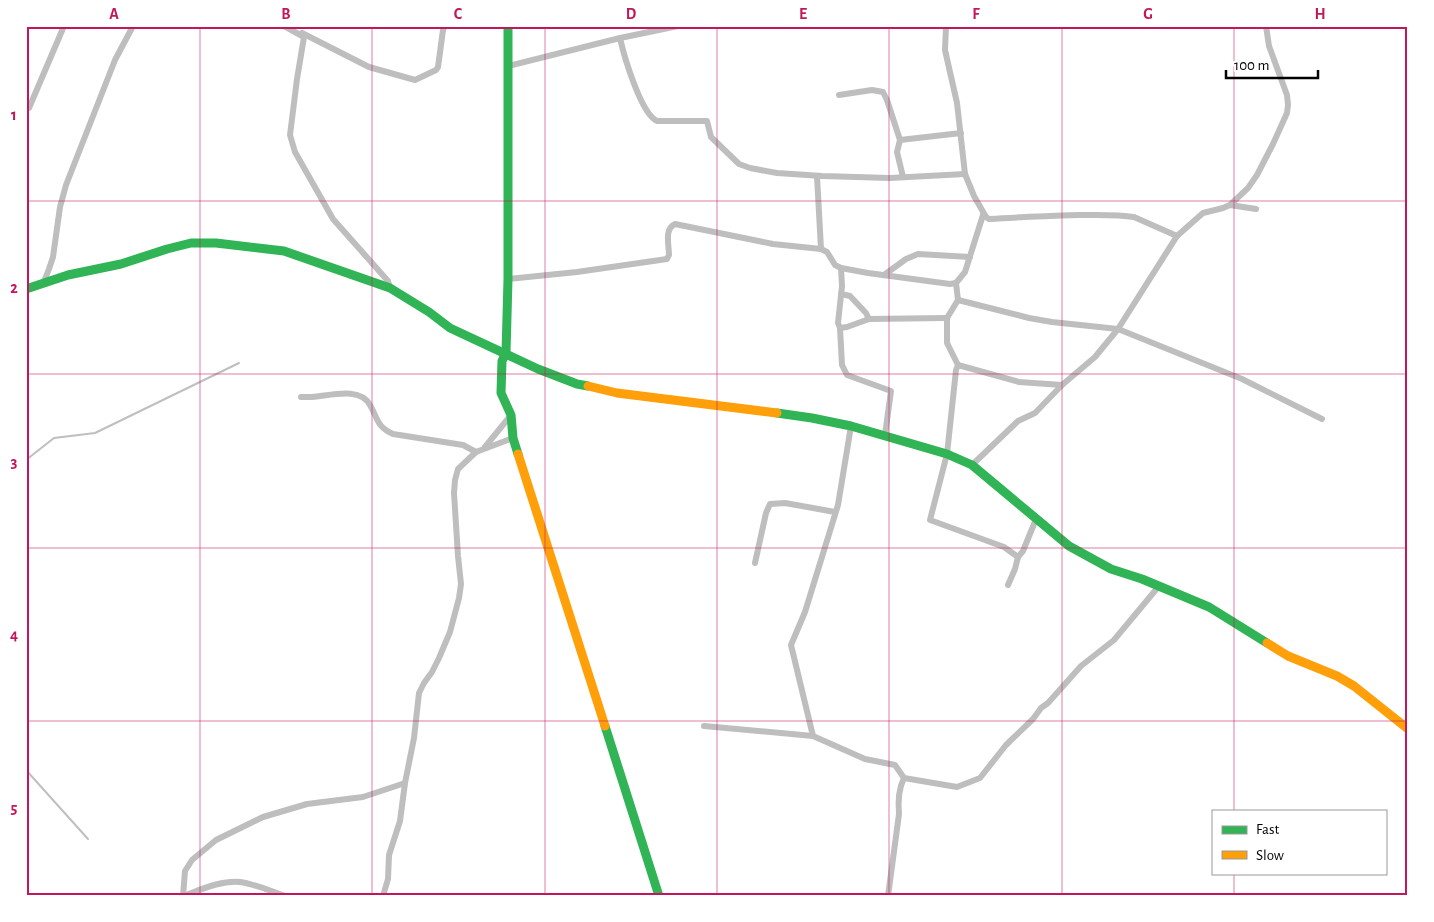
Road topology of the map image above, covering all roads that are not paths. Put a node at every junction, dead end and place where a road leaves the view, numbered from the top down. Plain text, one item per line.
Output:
1 (64, 26) edge
2 (133, 26) edge
3 (284, 26) edge
4 (290, 26) edge
5 (445, 26) edge
6 (508, 26) edge
7 (678, 26) edge
8 (946, 26) edge
9 (1266, 26) edge
10 (620, 38) junction
11 (508, 66) junction
12 (839, 96) dead end
13 (26, 108) edge
14 (961, 133) junction
15 (900, 140) junction
16 (965, 174) junction
17 (817, 176) junction
18 (903, 177) junction
19 (1230, 204) junction
20 (1256, 210) dead end
21 (984, 215) junction
22 (1177, 236) junction
23 (821, 249) junction
24 (970, 257) junction
25 (841, 268) junction
26 (884, 275) junction
27 (508, 279) junction
28 (956, 283) junction
29 (43, 284) junction
30 (390, 288) junction
31 (26, 289) edge
32 (841, 294) junction
33 (958, 300) junction
34 (869, 318) junction
35 (948, 318) junction
36 (840, 328) junction
37 (1118, 329) junction
38 (506, 353) junction
39 (958, 365) junction
40 (1062, 385) junction
41 (301, 397) dead end
42 (511, 415) junction
43 (1322, 419) dead end
44 (851, 426) junction
45 (885, 435) junction
46 (513, 438) junction
47 (484, 448) junction
48 (476, 452) junction
49 (947, 454) junction
50 (972, 465) junction
51 (835, 512) junction
52 (1036, 519) junction
53 (1018, 557) junction
54 (756, 563) dead end
55 (1008, 585) dead end
56 (1159, 586) junction
57 (704, 726) dead end
58 (1408, 729) edge
59 (813, 736) junction
60 (904, 778) junction
61 (405, 783) junction
62 (385, 894) edge
63 (183, 896) edge
64 (285, 896) edge
65 (659, 896) edge
66 (888, 896) edge

1 - 13 street
2 - 29 street
3 - 30 street
4 - 5 street
6 - 11 street
7 - 10 street
8 - 14 street
9 - 19 street
10 - 11 street
10 - 17 street
11 - 27 street
12 - 15 street
14 - 15 street
14 - 16 street
15 - 18 street
16 - 18 street
16 - 21 street
17 - 18 street
17 - 23 street
19 - 20 street
19 - 22 street
21 - 22 street
21 - 24 street
22 - 37 street
23 - 25 street
23 - 27 street
24 - 26 street
24 - 28 street
25 - 26 street
25 - 32 street
26 - 28 street
27 - 38 street
28 - 33 street
29 - 30 street
29 - 31 street
30 - 38 street
32 - 34 street
32 - 36 street
33 - 35 street
33 - 37 street
34 - 35 street
34 - 36 street
35 - 39 street
36 - 45 street
37 - 40 street
37 - 43 street
38 - 42 street
38 - 44 street
39 - 40 street
39 - 49 street
40 - 50 street
41 - 48 street
42 - 46 street
42 - 47 street
44 - 45 street
44 - 51 street
45 - 49 street
46 - 47 street
46 - 65 street
47 - 48 street
48 - 61 street
49 - 50 street
49 - 53 street
50 - 52 street
51 - 54 street
51 - 59 street
52 - 53 street
52 - 56 street
53 - 55 street
56 - 58 street
56 - 60 street
57 - 59 street
59 - 60 street
60 - 66 street
61 - 62 street
61 - 63 street
63 - 64 street

